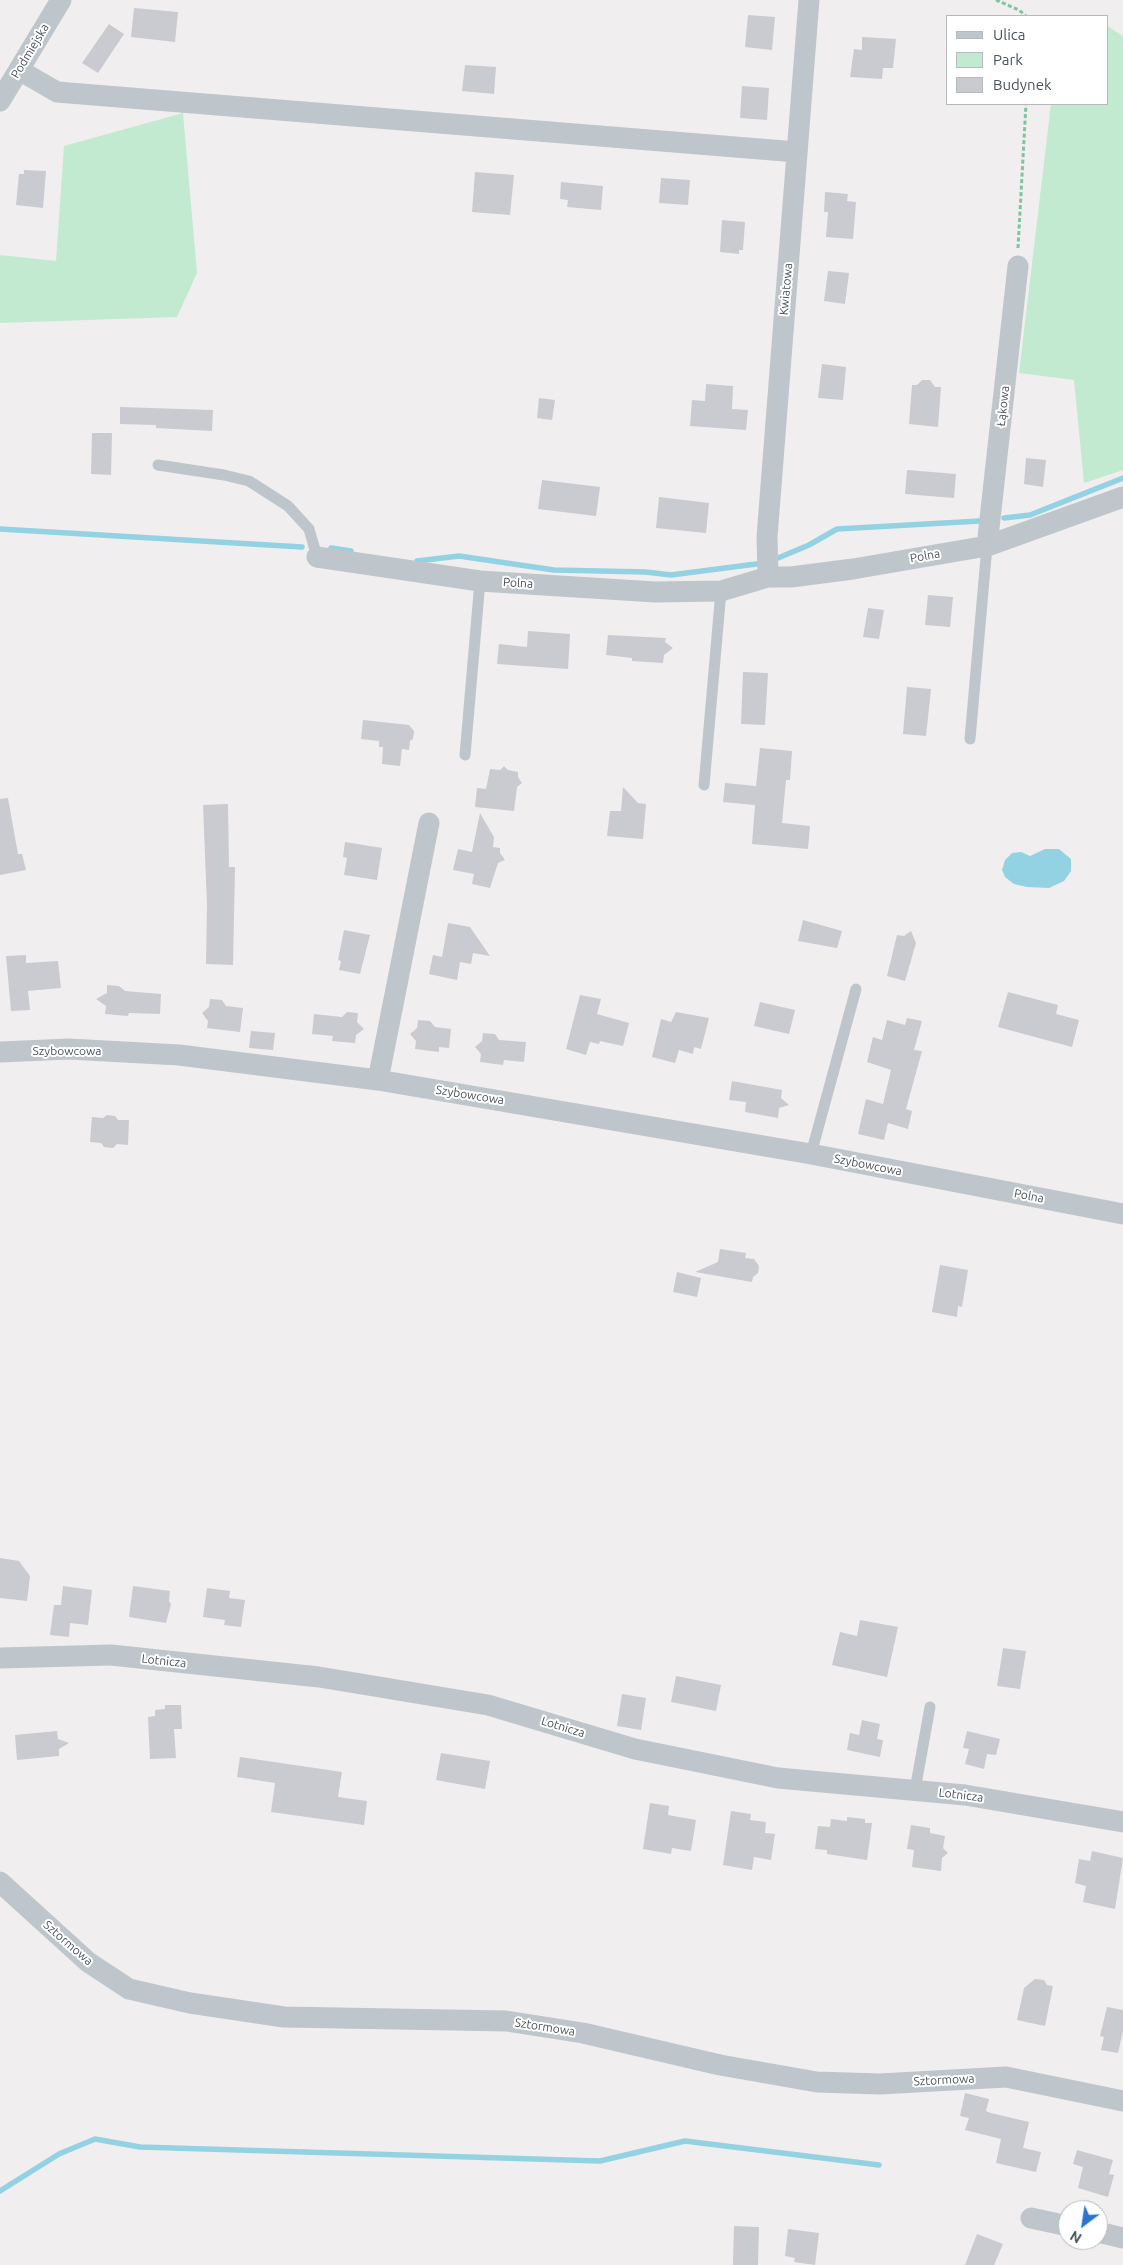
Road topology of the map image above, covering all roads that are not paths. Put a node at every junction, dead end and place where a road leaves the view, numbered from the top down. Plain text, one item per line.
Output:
1 (60, 0) edge
2 (809, 0) edge
3 (19, 70) junction
4 (0, 101) edge
5 (797, 152) junction
6 (1018, 266) road end
7 (158, 465) dead end
8 (1123, 497) edge
9 (988, 546) junction
10 (317, 557) joint
11 (768, 577) junction
12 (480, 581) junction
13 (722, 590) junction
14 (970, 739) dead end
15 (465, 754) dead end
16 (704, 785) dead end
17 (429, 823) dead end
18 (856, 989) dead end
19 (0, 1052) edge
20 (378, 1080) junction
21 (812, 1154) junction
22 (935, 1178) joint
23 (1123, 1214) edge
24 (0, 1658) edge
25 (930, 1707) dead end
26 (916, 1790) junction
27 (1123, 1822) edge
28 (0, 1882) edge
29 (1123, 2100) edge
30 (1031, 2218) dead end
31 (1058, 2224) edge
32 (1108, 2234) edge
33 (1123, 2238) edge

1 - 3 street, Podmiejska
2 - 5 street, Kwiatowa
3 - 4 street, Podmiejska
3 - 5 street
5 - 11 street, Kwiatowa
6 - 9 street, Łąkowa
7 - 10 lane
8 - 9 street, Polna
9 - 11 street, Polna
9 - 14 lane
10 - 12 street, Polna
11 - 13 street, Polna
12 - 13 street, Polna
12 - 15 lane
13 - 16 lane
17 - 20 street
18 - 21 lane
19 - 20 street, Szybowcowa
20 - 21 street, Szybowcowa
21 - 22 street, Szybowcowa
22 - 23 street, Polna
24 - 26 street, Lotnicza
25 - 26 lane
26 - 27 street, Lotnicza
28 - 29 street, Sztormowa
30 - 31 street
32 - 33 street

